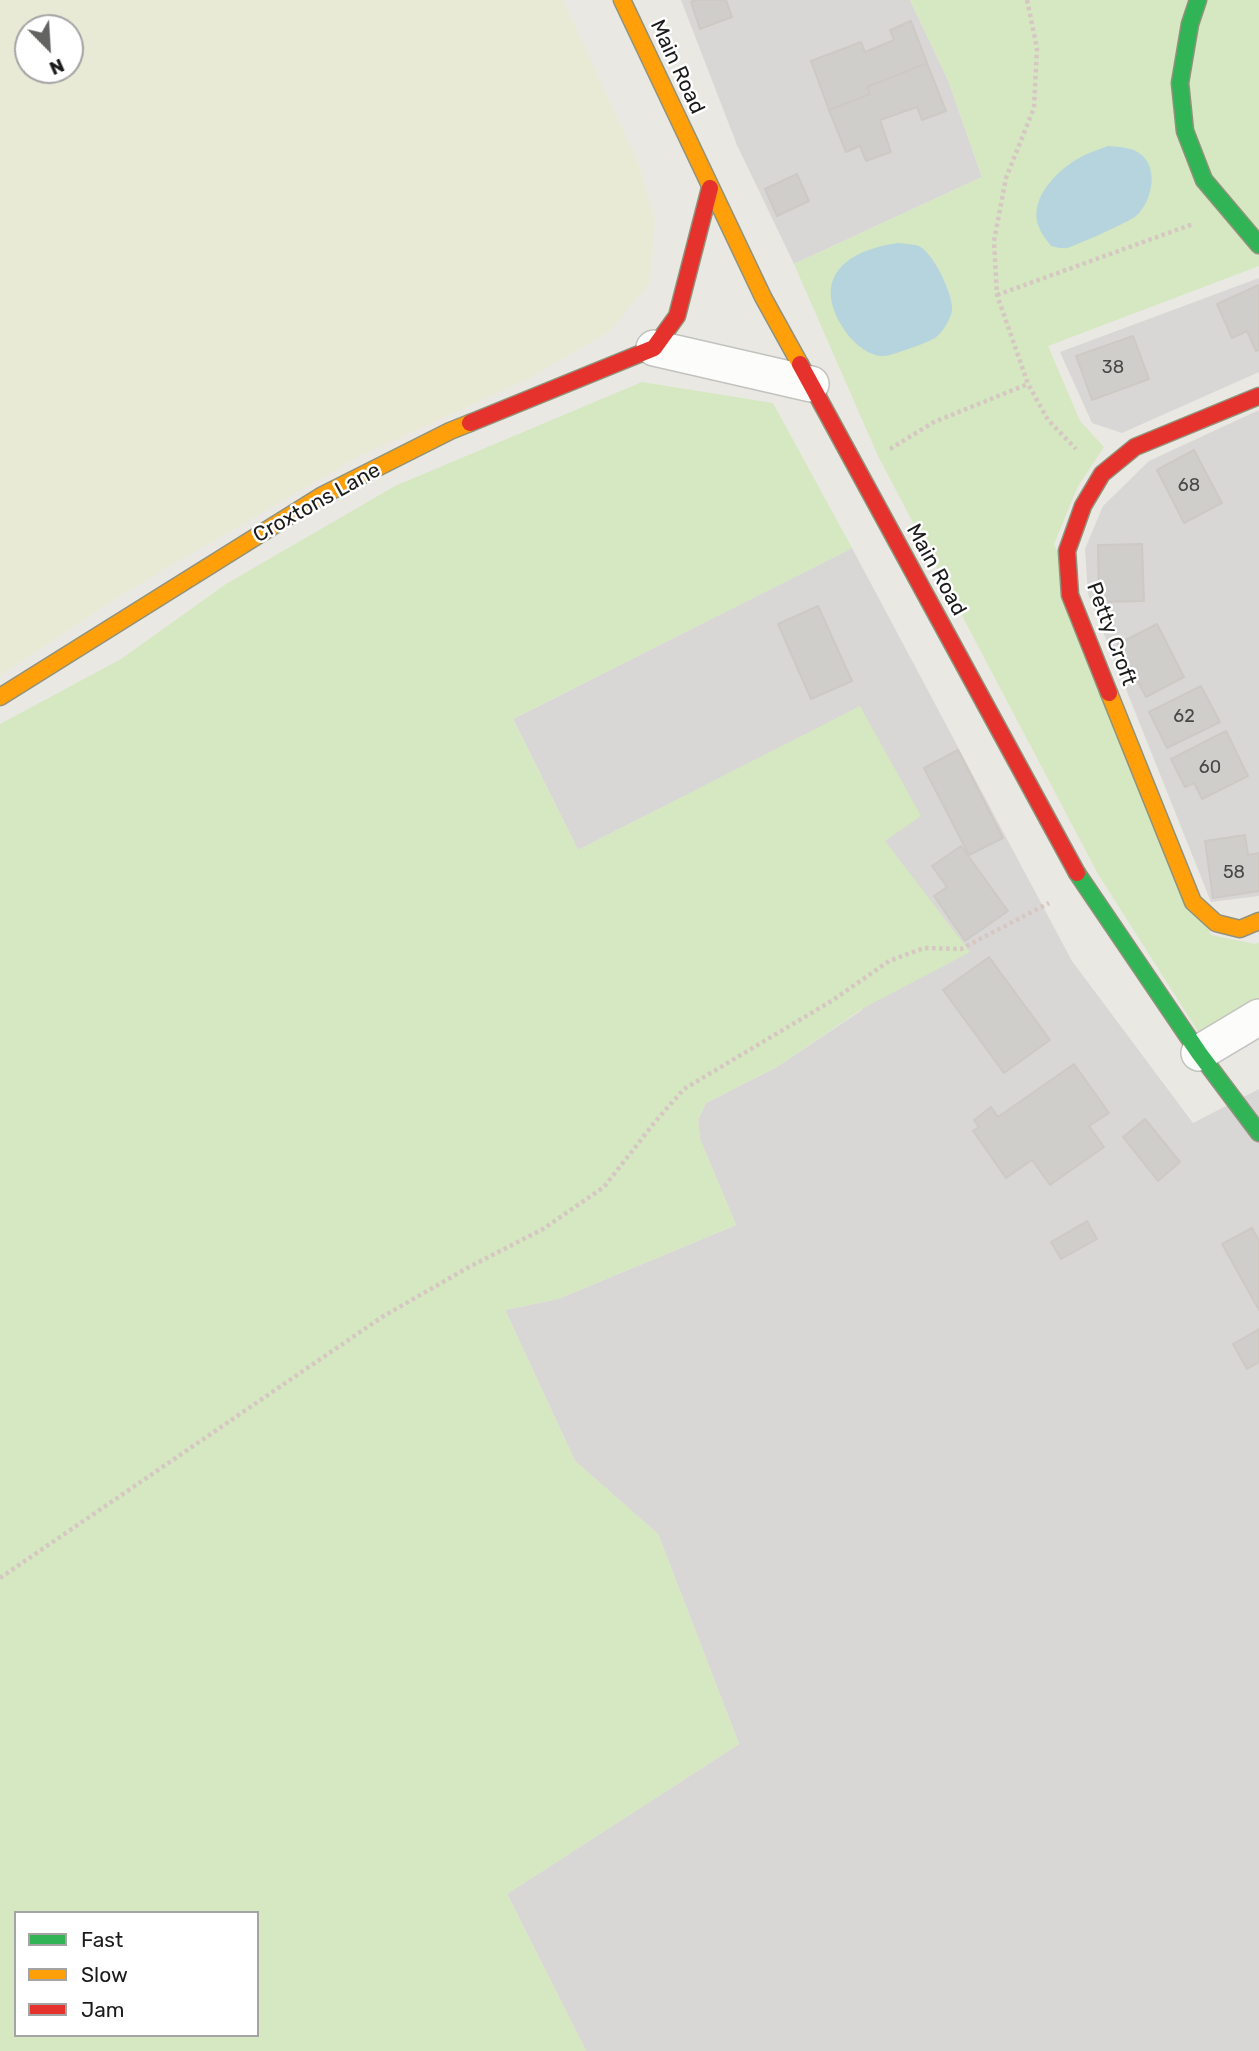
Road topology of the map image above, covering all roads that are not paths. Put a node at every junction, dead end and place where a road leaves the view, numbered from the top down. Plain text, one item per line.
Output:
1 (622, 0) edge
2 (1198, 0) edge
3 (710, 188) junction
4 (1259, 244) edge
5 (654, 348) junction
6 (811, 384) junction
7 (1259, 396) edge
8 (0, 697) edge
9 (1259, 922) edge
10 (1259, 1017) edge
11 (1199, 1053) junction
12 (1259, 1133) edge

1 - 3 street, Main Road
2 - 4 street
3 - 5 street
3 - 6 street, Main Road
5 - 6 street
5 - 8 street, Croxtons Lane
6 - 11 street, Main Road
7 - 9 street, Petty Croft
10 - 11 street
11 - 12 street, Main Road

